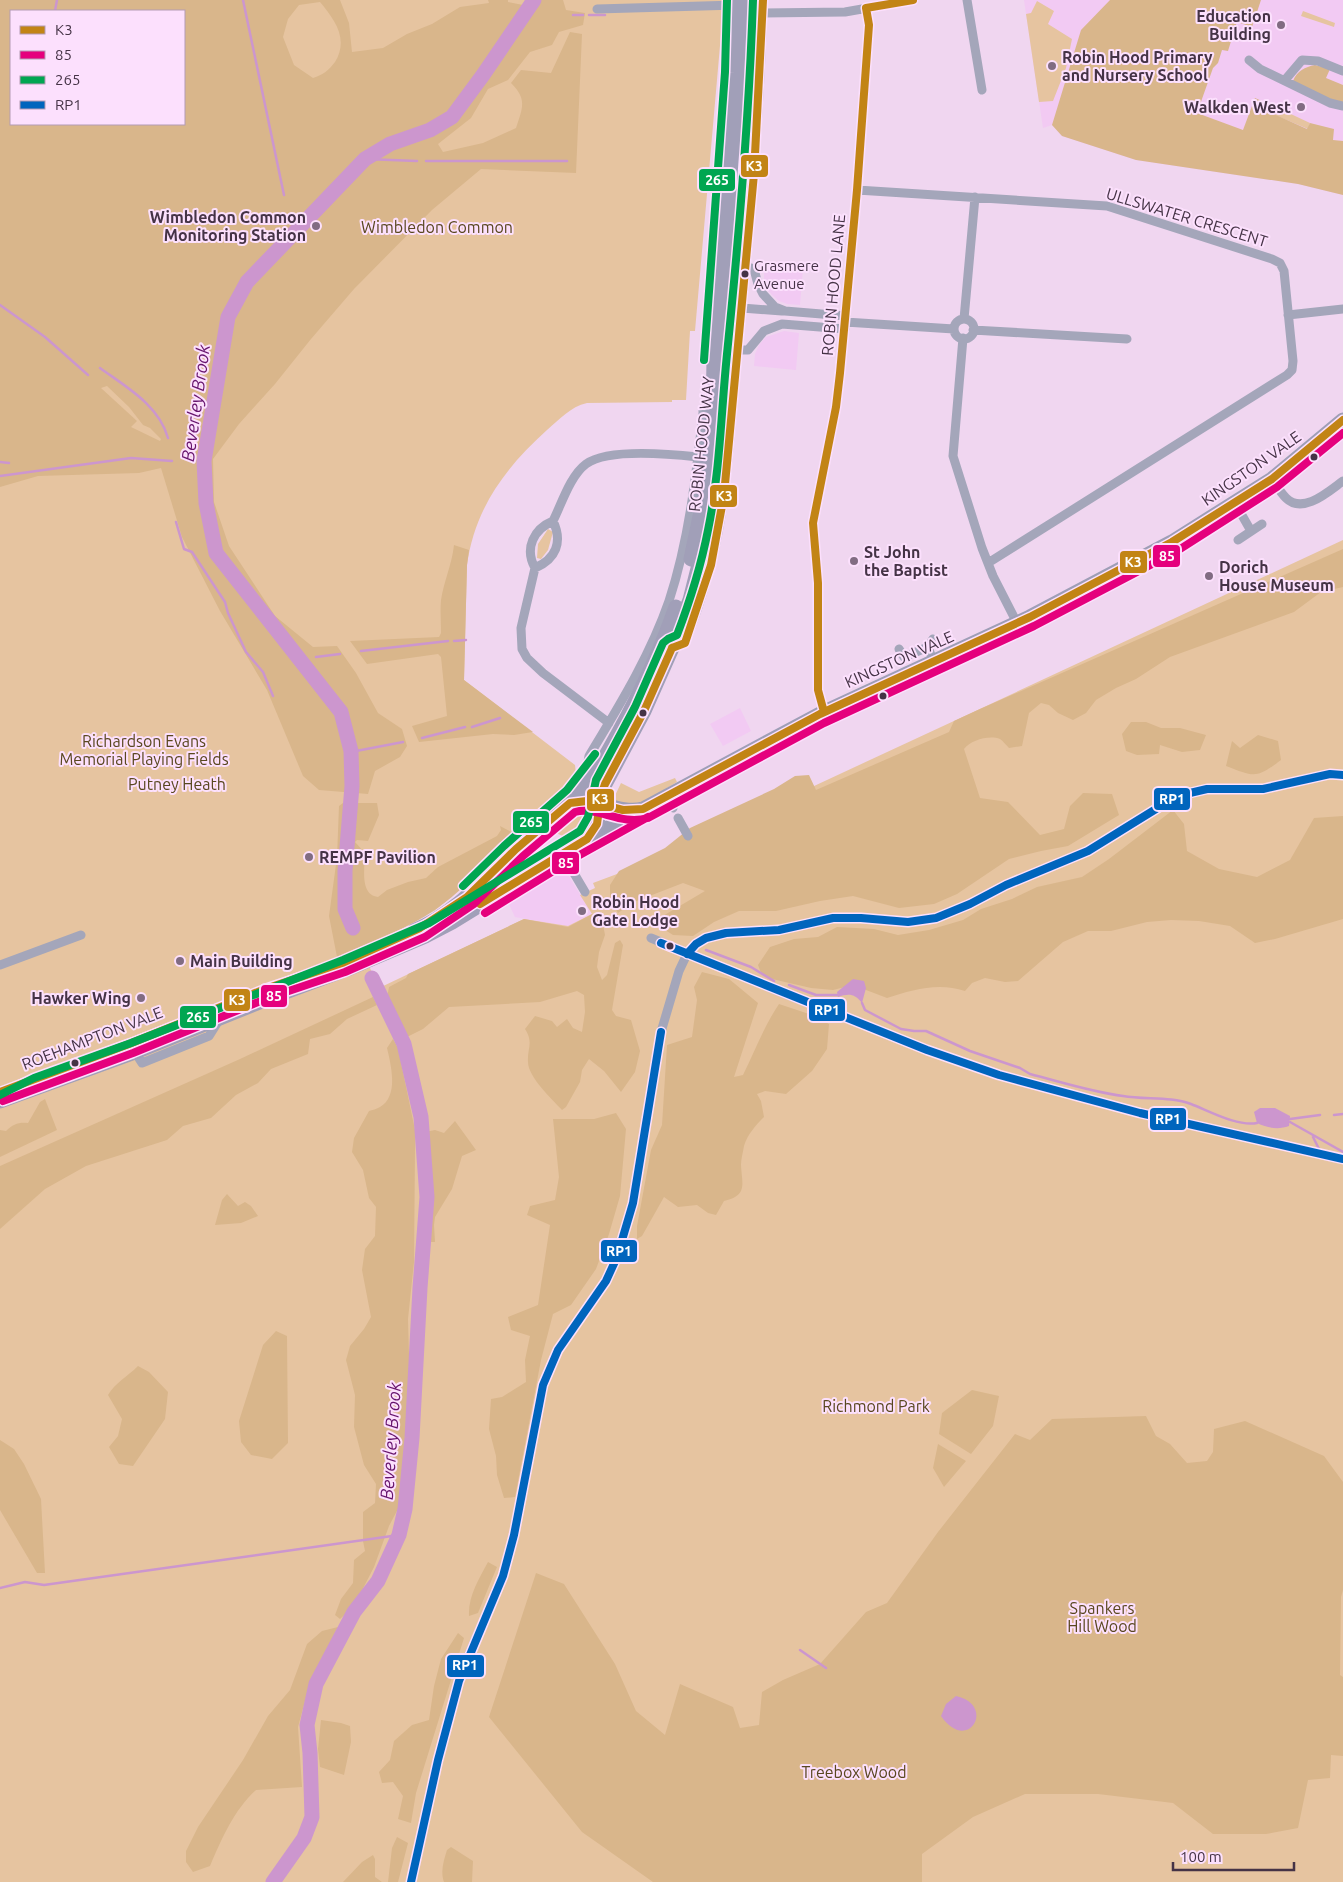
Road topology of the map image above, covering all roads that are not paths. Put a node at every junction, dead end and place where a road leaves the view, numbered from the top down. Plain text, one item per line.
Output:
1 (763, 0) edge
2 (913, 0) edge
3 (967, 0) edge
4 (742, 2) edge
5 (866, 8) junction
6 (597, 9) dead end
7 (763, 13) junction
8 (1248, 60) dead end
9 (1343, 71) edge
10 (1285, 80) junction
11 (982, 90) dead end
12 (1343, 106) edge
13 (857, 190) junction
14 (975, 197) junction
15 (745, 267) junction
16 (744, 308) junction
17 (1343, 309) edge
18 (785, 312) junction
19 (1288, 315) junction
20 (964, 319) junction
21 (845, 322) junction
22 (954, 328) junction
23 (973, 330) junction
24 (963, 338) junction
25 (1127, 339) dead end
26 (740, 350) junction
27 (713, 404) junction
28 (1343, 420) edge
29 (698, 457) junction
30 (1272, 479) junction
31 (1343, 480) edge
32 (1235, 503) junction
33 (553, 521) junction
34 (1262, 524) dead end
35 (1251, 532) junction
36 (1238, 540) dead end
37 (988, 563) junction
38 (535, 568) junction
39 (1017, 623) junction
40 (933, 639) dead end
41 (678, 645) junction
42 (928, 647) junction
43 (900, 649) dead end
44 (934, 663) junction
45 (824, 712) junction
46 (609, 723) junction
47 (590, 780) junction
48 (599, 804) junction
49 (568, 805) junction
50 (643, 809) junction
51 (678, 818) dead end
52 (688, 836) dead end
53 (587, 839) junction
54 (562, 853) junction
55 (585, 892) dead end
56 (422, 932) junction
57 (81, 935) dead end
58 (651, 938) dead end
59 (687, 954) junction
60 (0, 965) edge
61 (37, 1087) junction
62 (0, 1092) edge
63 (0, 1101) edge
64 (0, 1106) edge
65 (1343, 1159) edge
66 (411, 1882) edge

1 - 7 street, ROBIN HOOD WAY
2 - 5 street
3 - 11 street
4 - 6 street
4 - 27 highway, ROBIN HOOD WAY
4 - 41 highway, ROBIN HOOD WAY
5 - 7 street
5 - 13 street, ROBIN HOOD LANE
7 - 15 street, ROBIN HOOD WAY
8 - 10 street
9 - 10 street
10 - 12 street
13 - 14 street, ULLSWATER CRESCENT
13 - 21 street, ROBIN HOOD LANE
14 - 19 street, ULLSWATER CRESCENT
14 - 20 street
15 - 16 street, ROBIN HOOD WAY
15 - 18 street
16 - 18 street
16 - 26 street, ROBIN HOOD WAY
17 - 19 street
18 - 21 street
19 - 37 street, ULLSWATER CRESCENT
20 - 22 street
20 - 23 street
21 - 22 street
21 - 26 street
21 - 45 street, ROBIN HOOD LANE
22 - 24 street
23 - 24 street
23 - 25 street
24 - 37 street
26 - 41 street, ROBIN HOOD WAY
27 - 29 street, ROBIN HOOD WAY
27 - 47 highway, ROBIN HOOD WAY
28 - 30 main road, KINGSTON VALE
29 - 33 street
29 - 46 street, ROBIN HOOD WAY
30 - 31 street
30 - 32 main road, KINGSTON VALE
32 - 35 street
32 - 39 main road, KINGSTON VALE
33 - 38 street
33 - 38 street
34 - 35 street
35 - 36 street
37 - 39 street
38 - 46 street
39 - 44 main road, KINGSTON VALE
40 - 42 street
41 - 48 highway, ROBIN HOOD WAY
42 - 43 street
42 - 44 street
44 - 45 main road, KINGSTON VALE
45 - 50 main road, KINGSTON VALE
46 - 47 street, ROBIN HOOD WAY
47 - 49 highway, ROBIN HOOD WAY
48 - 49 main road, KINGSTON VALE
48 - 50 main road, KINGSTON VALE
48 - 53 highway
49 - 56 highway
50 - 53 main road
51 - 52 street
53 - 54 highway
54 - 55 street
54 - 56 highway
56 - 61 highway, ROEHAMPTON VALE
56 - 62 highway, ROEHAMPTON VALE
57 - 60 street
58 - 59 street
59 - 65 street
59 - 66 street
61 - 63 highway, ROEHAMPTON VALE
61 - 64 highway

